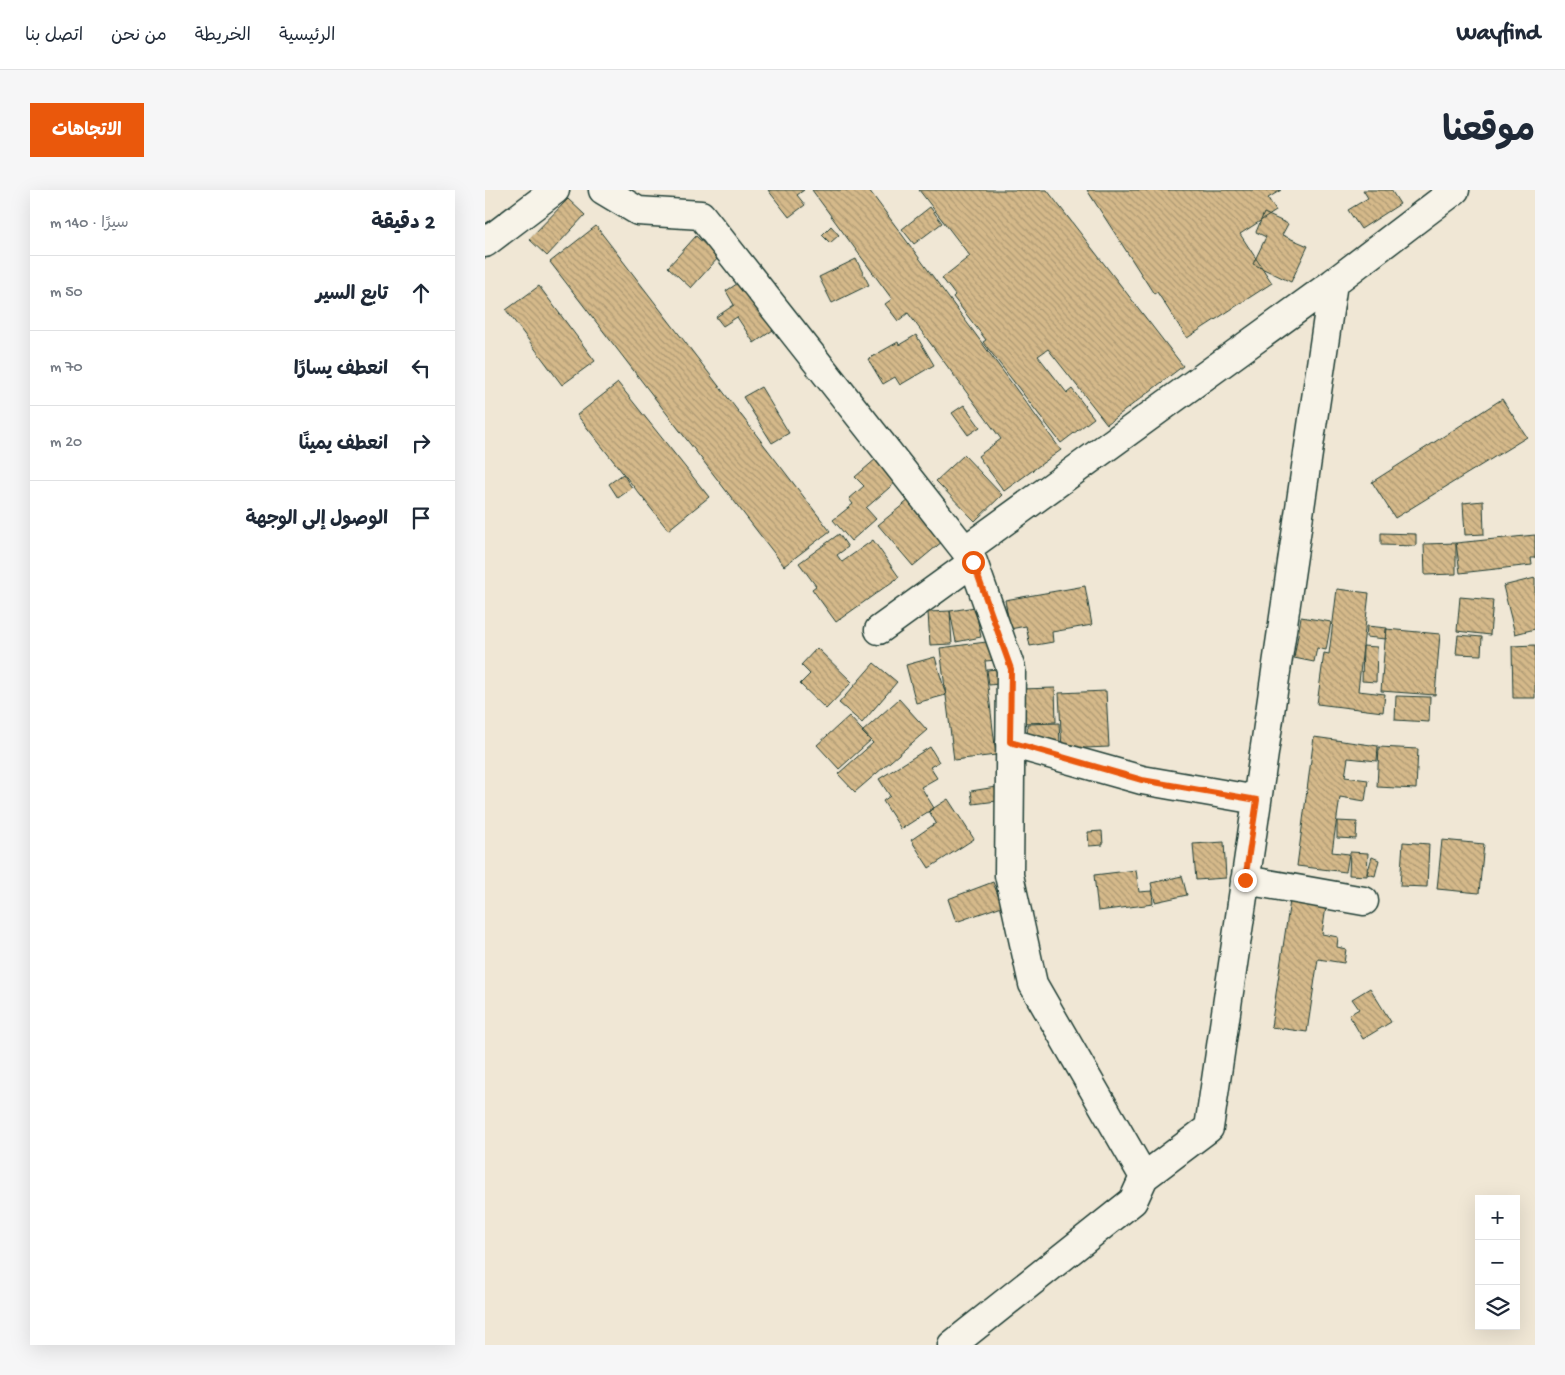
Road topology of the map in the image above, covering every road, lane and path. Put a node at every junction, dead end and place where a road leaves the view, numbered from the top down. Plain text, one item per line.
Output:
1 (555, 190) edge
2 (603, 190) edge
3 (1455, 190) edge
4 (485, 242) edge
5 (1333, 283) junction
6 (969, 556) junction
7 (879, 630) dead end
8 (1010, 742) junction
9 (1257, 800) junction
10 (1245, 880) junction
11 (1365, 901) dead end
12 (1144, 1177) junction
13 (952, 1345) edge

1 - 4 street
2 - 6 street
3 - 5 street
5 - 6 street
5 - 9 street
6 - 7 street
6 - 8 street
8 - 9 street
8 - 12 street
9 - 10 street
10 - 11 street
10 - 12 street
12 - 13 street

